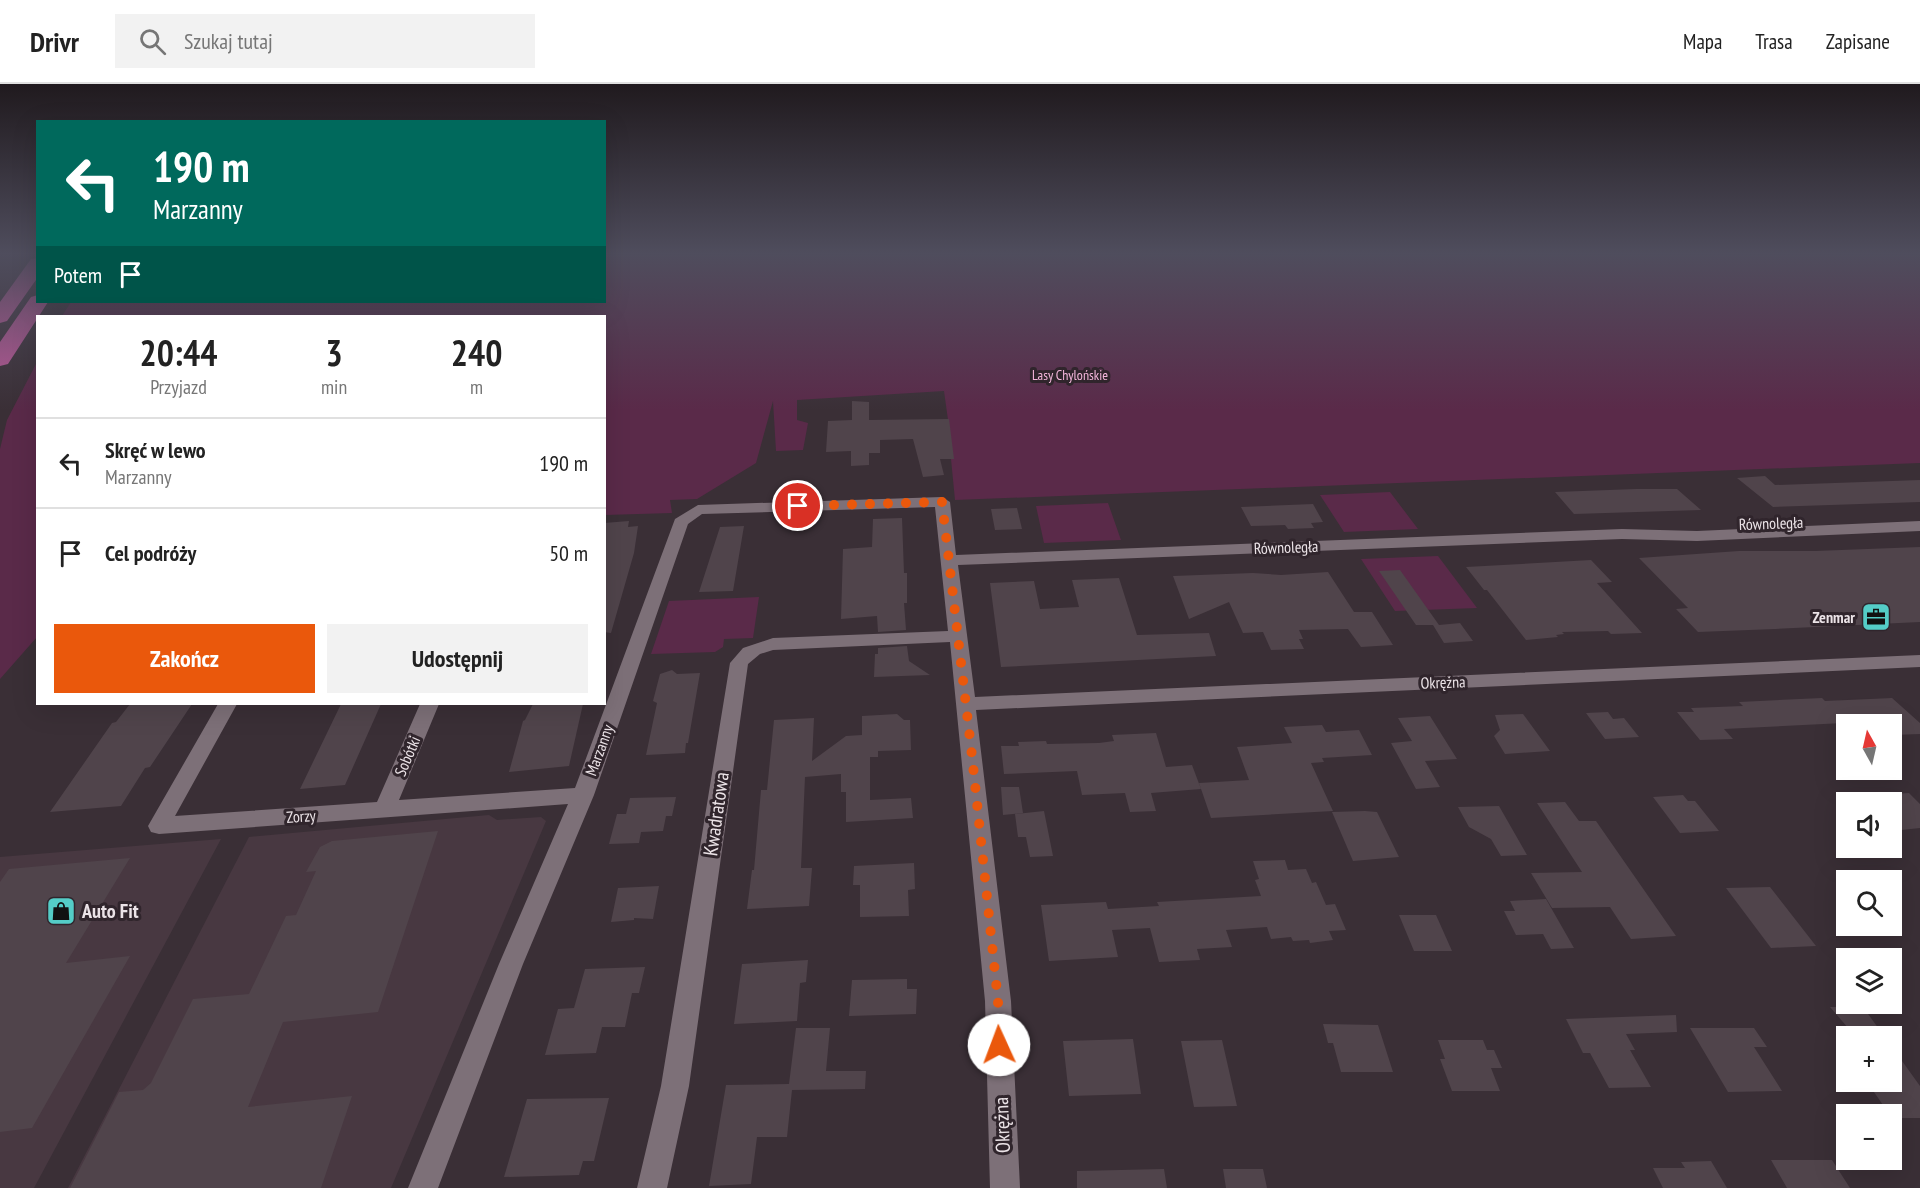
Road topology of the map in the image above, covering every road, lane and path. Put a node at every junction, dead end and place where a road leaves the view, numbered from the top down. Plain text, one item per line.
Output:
1 (35, 307) edge
2 (0, 359) edge
3 (942, 502) joint
4 (1920, 516) edge
5 (1920, 526) edge
6 (1622, 534) junction
7 (950, 560) junction
8 (958, 636) junction
9 (1920, 662) edge
10 (966, 704) junction
11 (226, 705) edge
12 (429, 705) edge
13 (583, 795) junction
14 (385, 809) junction
15 (423, 1188) edge
16 (652, 1188) edge
17 (1005, 1188) edge

1 - 2 highway
3 - 7 street, Okrężna
3 - 13 street, Marzanny
4 - 6 street, Równoległa
5 - 6 street, Równoległa
6 - 7 street, Równoległa
7 - 8 street, Okrężna
8 - 10 street, Okrężna
8 - 16 street, Kwadratowa
9 - 10 street, Okrężna
10 - 17 street, Okrężna
11 - 14 street, Zorzy
12 - 14 street, Sobótki
13 - 14 street, Zorzy
13 - 15 street, Marzanny

